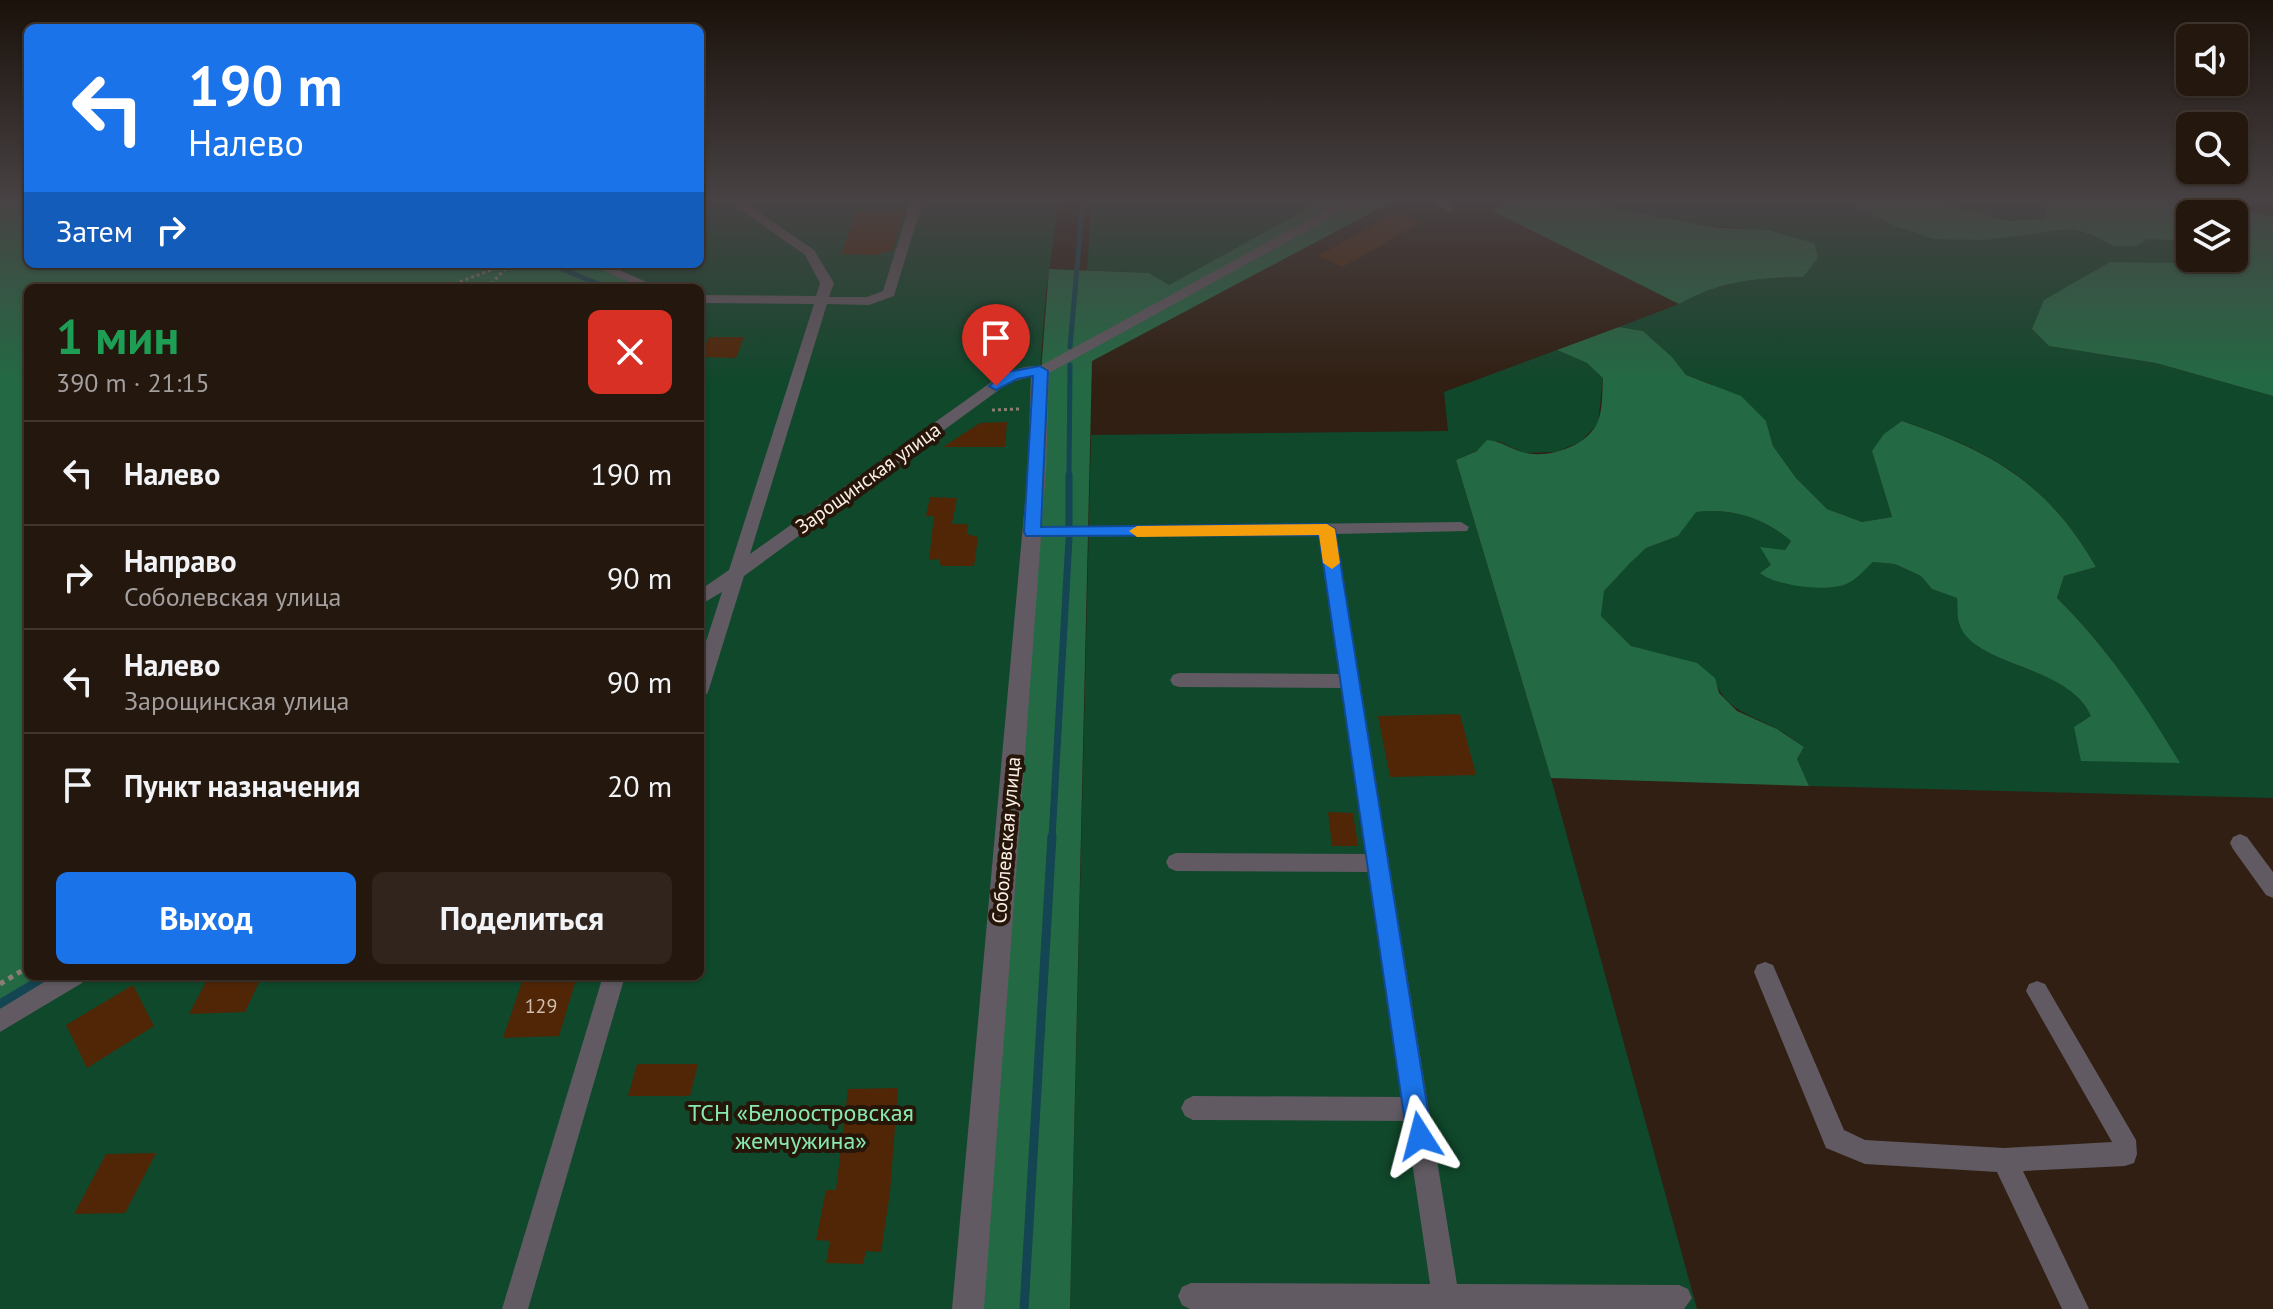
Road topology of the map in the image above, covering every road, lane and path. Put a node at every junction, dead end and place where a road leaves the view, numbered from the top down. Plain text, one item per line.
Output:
1 (815, 261) edge
2 (899, 261) edge
3 (1243, 261) edge
4 (497, 268) edge
5 (504, 268) edge
6 (605, 268) edge
7 (454, 284) edge
8 (490, 284) edge
9 (643, 284) edge
10 (704, 299) edge
11 (823, 301) junction
12 (1040, 371) junction
13 (1461, 527) dead end
14 (1327, 529) junction
15 (1032, 532) junction
16 (735, 574) junction
17 (704, 596) edge
18 (704, 676) edge
19 (1179, 680) dead end
20 (1350, 681) junction
21 (2240, 843) dead end
22 (1176, 862) dead end
23 (1378, 863) junction
24 (2273, 889) edge
25 (24, 969) edge
26 (1765, 972) dead end
27 (67, 980) edge
28 (613, 980) edge
29 (0, 984) edge
30 (2037, 991) dead end
31 (0, 1021) edge
32 (1193, 1108) dead end
33 (1415, 1109) junction
34 (2004, 1160) junction
35 (1191, 1296) dead end
36 (1679, 1298) dead end
37 (1446, 1299) junction
38 (515, 1309) edge
39 (968, 1309) edge
40 (2076, 1309) edge

1 - 11 street
2 - 11 street
3 - 12 street
4 - 7 path
5 - 8 path
6 - 9 street
10 - 11 street
11 - 16 street
12 - 15 street, Соболевская улица
12 - 16 street, Зарощинская улица
13 - 14 street
14 - 15 street
14 - 20 street
15 - 39 street, Соболевская улица
16 - 17 street, Зарощинская улица
16 - 18 street
19 - 20 street
20 - 23 street
21 - 24 street
22 - 23 street
23 - 33 street
25 - 29 path
26 - 34 street
27 - 31 street
28 - 38 street
30 - 34 street
32 - 33 street
33 - 37 street
34 - 40 street
35 - 37 street
36 - 37 street

